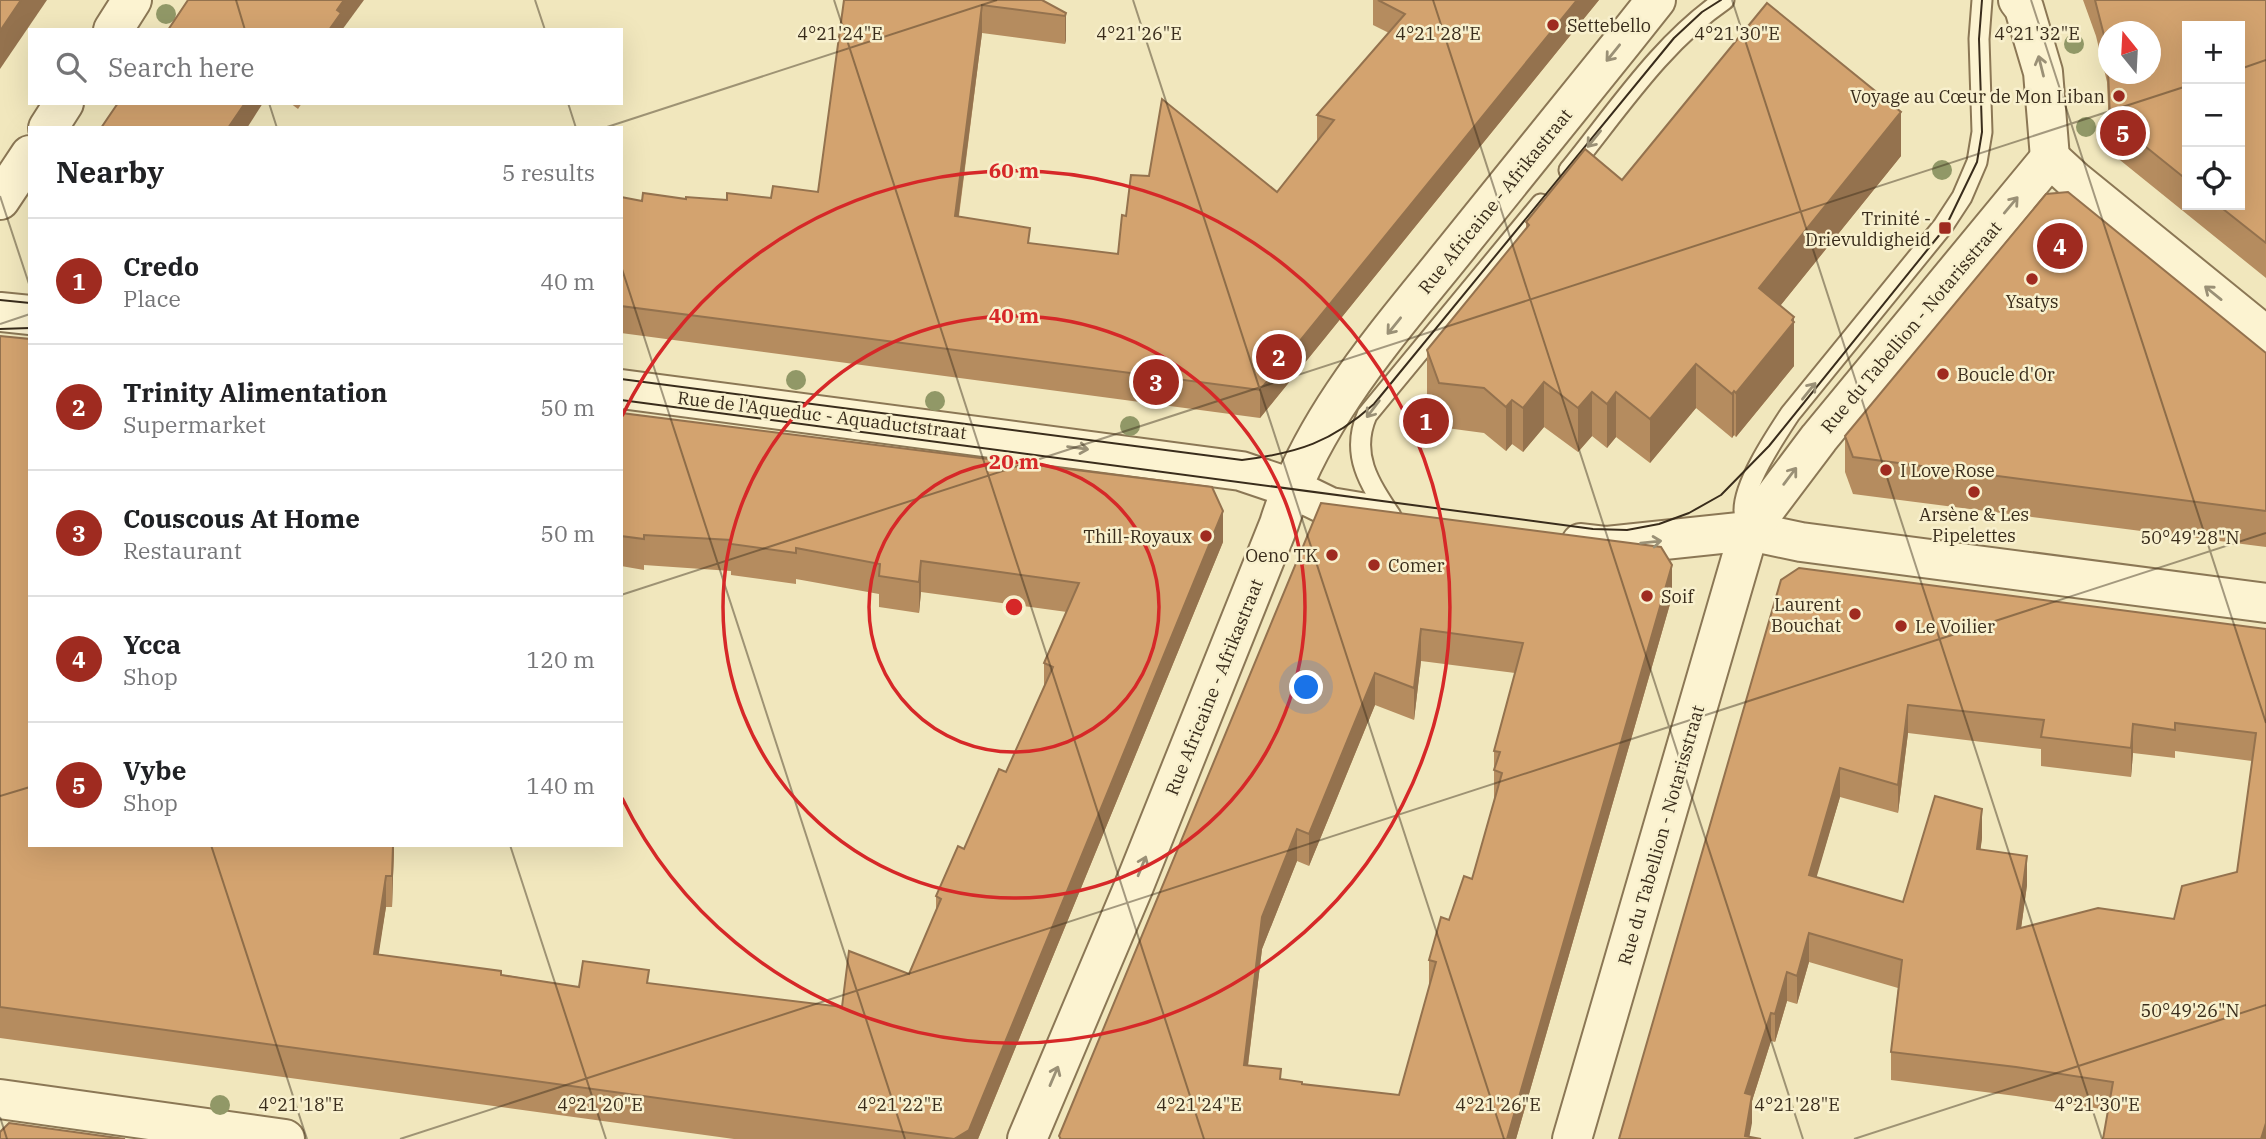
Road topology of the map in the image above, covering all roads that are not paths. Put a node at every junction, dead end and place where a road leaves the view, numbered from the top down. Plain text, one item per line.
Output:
1 (132, 0) edge
2 (1656, 0) edge
3 (1724, 0) edge
4 (1982, 0) edge
5 (2018, 0) edge
6 (114, 28) edge
7 (63, 105) edge
8 (49, 126) edge
9 (28, 158) edge
10 (2050, 158) junction
11 (0, 200) edge
12 (0, 312) edge
13 (28, 315) edge
14 (2266, 336) edge
15 (623, 389) edge
16 (1291, 488) junction
17 (1391, 516) junction
18 (1432, 522) edge
19 (1749, 531) junction
20 (1553, 539) edge
21 (2266, 603) edge
22 (0, 1099) edge
23 (285, 1139) edge
24 (1027, 1139) edge
25 (1572, 1139) edge

1 - 6 street
2 -> 16 street, Rue Africaine - Afrikastraat
3 -> 17 lane
19 -> 4 lane, Rue du Tabellion - Notarisstraat
10 -> 5 street
7 - 8 street
9 - 11 street
14 -> 10 street
19 -> 10 street, Rue du Tabellion - Notarisstraat
12 - 13 street
15 -> 16 street, Rue de l'Aqueduc - Aquaductstraat
16 - 17 street, Rue de l'Aqueduc - Aquaductstraat
24 -> 16 street, Rue Africaine - Afrikastraat
17 - 18 street, Rue de l'Aqueduc - Aquaductstraat
20 -> 19 street
19 - 21 street
19 - 25 street, Rue du Tabellion - Notarisstraat
22 - 23 street

